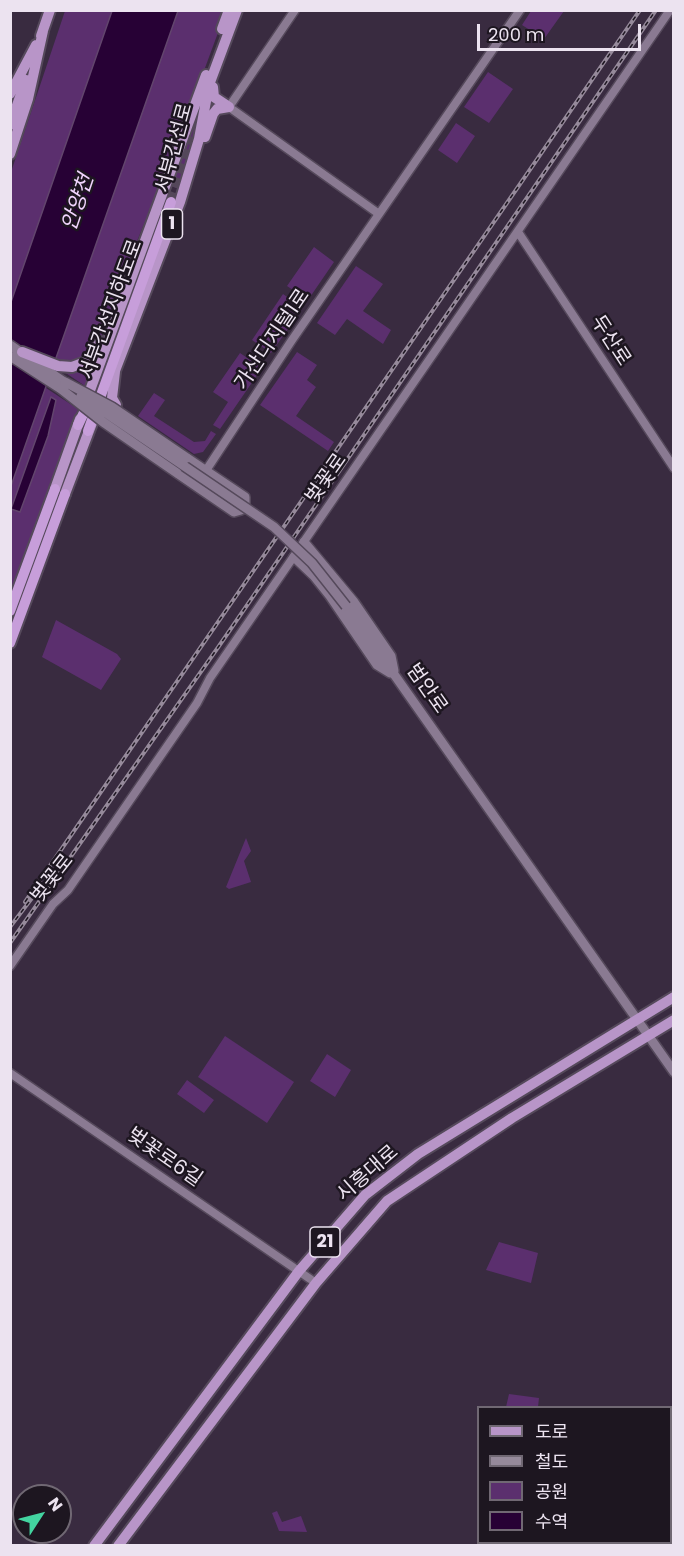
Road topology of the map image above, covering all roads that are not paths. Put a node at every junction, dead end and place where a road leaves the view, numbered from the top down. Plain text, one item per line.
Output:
1 (50, 10) edge
2 (295, 10) edge
3 (520, 10) edge
4 (670, 10) edge
5 (234, 12) edge
6 (43, 31) junction
7 (10, 94) edge
8 (229, 107) junction
9 (10, 125) edge
10 (10, 154) edge
11 (187, 182) junction
12 (168, 201) tunnel mouth
13 (155, 208) junction
14 (379, 214) junction
15 (518, 232) junction
16 (10, 345) edge
17 (22, 352) junction
18 (10, 356) edge
19 (115, 372) junction
20 (63, 385) junction
21 (116, 405) dead end
22 (83, 428) junction
23 (674, 468) edge
24 (206, 470) junction
25 (196, 486) junction
26 (60, 491) junction
27 (304, 542) junction
28 (294, 557) junction
29 (10, 611) edge
30 (10, 643) edge
31 (395, 676) junction
32 (10, 966) edge
33 (674, 996) edge
34 (636, 1020) junction
35 (674, 1020) edge
36 (647, 1036) junction
37 (674, 1072) edge
38 (10, 1073) edge
39 (298, 1271) junction
40 (316, 1283) junction
41 (94, 1545) edge
42 (118, 1545) edge

1 - 6 main road
2 - 8 street
3 - 14 street, 가산디지털1로
4 - 15 street, 벚꽃로
5 - 8 main road
5 - 11 main road, 서부간선로 / 1
5 - 13 main road, 서부간선로 / 1
6 - 7 main road
6 - 9 main road
6 - 10 main road
8 - 11 main road
8 - 14 street
11 - 19 main road, 서부간선로 / 1
12 - 22 highway, 서부간선지하도로
13 - 17 main road
13 - 22 main road, 서부간선로 / 1
14 - 24 street, 가산디지털1로
15 - 23 street, 두산로
15 - 27 street, 벚꽃로
16 - 17 main road, 범안로
17 - 20 main road, 범안로
18 - 20 main road, 범안로
19 - 21 main road
19 - 22 main road, 서부간선로 / 1
20 - 24 main road, bridge
20 - 25 main road, bridge
20 - 31 main road, 범안로, bridge
22 - 26 main road, 서부간선로 / 1
24 - 25 street, 가산디지털1로
24 - 25 main road
26 - 29 highway, 1
26 - 30 highway, 1
27 - 28 street, 벚꽃로
27 - 31 main road
28 - 31 main road
28 - 32 street, 벚꽃로
31 - 34 main road, 범안로
33 - 34 main road, 시흥대로 / 21
34 - 36 main road, 범안로
34 - 39 main road, 시흥대로 / 21
35 - 36 main road, 시흥대로 / 21
36 - 37 main road, 범안로
36 - 40 main road, 시흥대로 / 21
38 - 39 street, 벚꽃로6길
39 - 40 street, 벚꽃로6길
39 - 41 main road, 시흥대로 / 21
40 - 42 main road, 시흥대로 / 21

